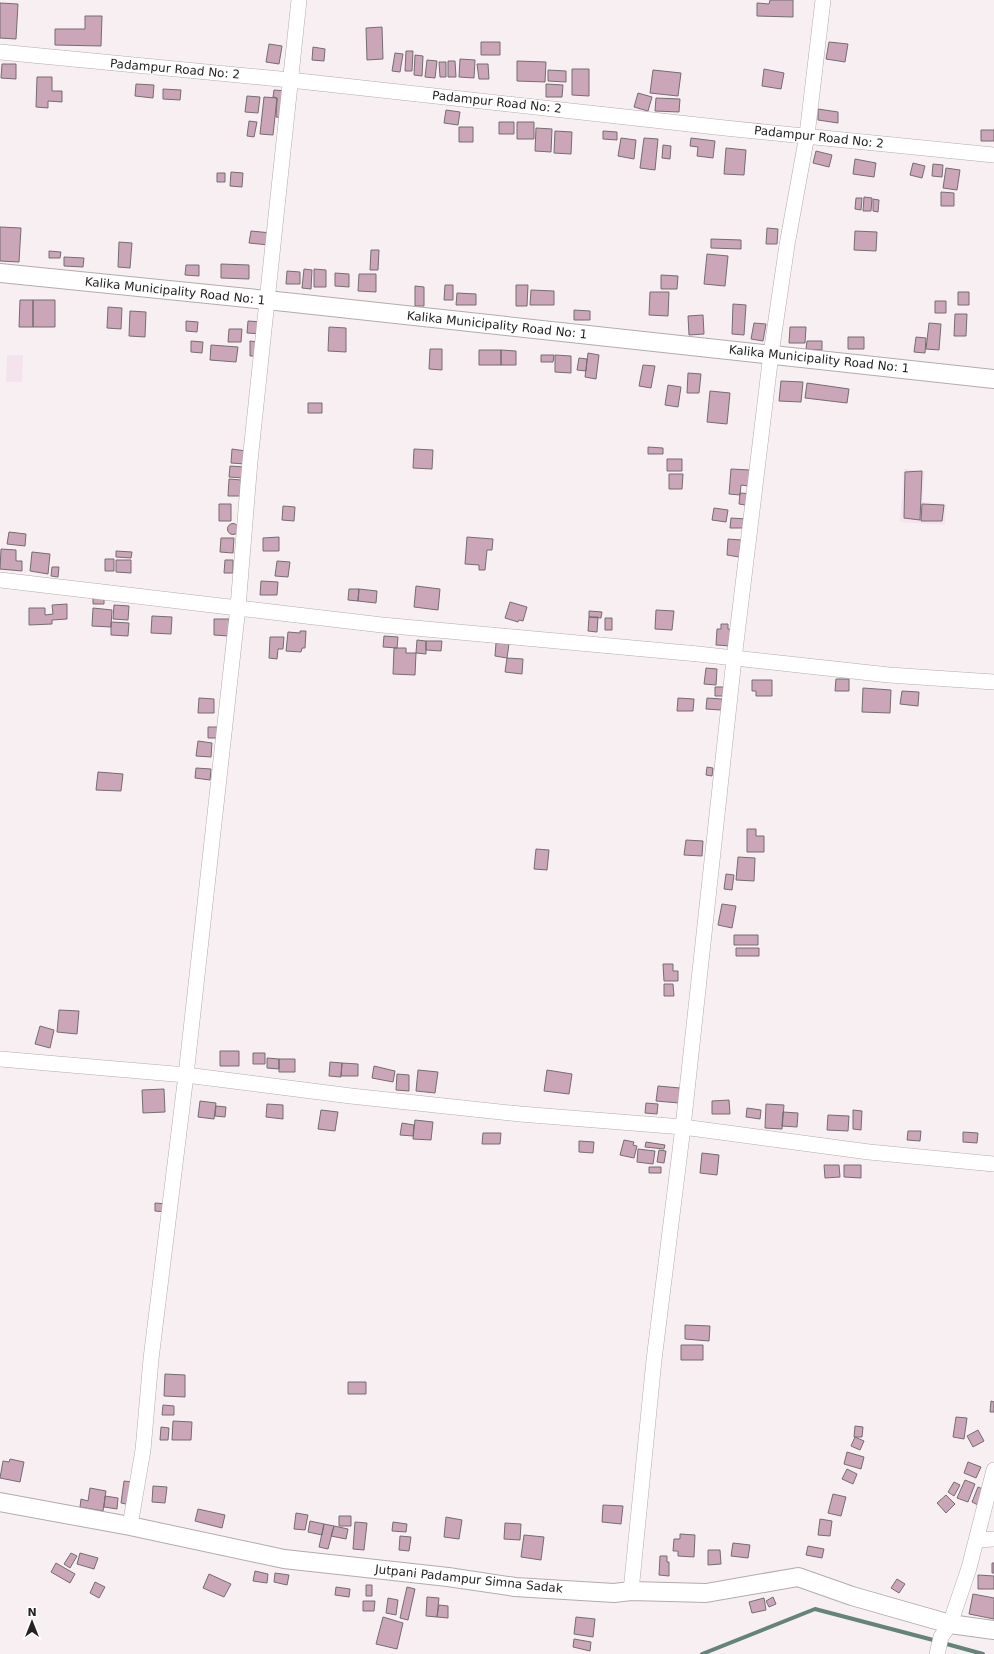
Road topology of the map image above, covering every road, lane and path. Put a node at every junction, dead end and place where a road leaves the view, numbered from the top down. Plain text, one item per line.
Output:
1 (299, 0) edge
2 (823, 0) edge
3 (0, 52) edge
4 (290, 80) junction
5 (807, 135) junction
6 (994, 155) edge
7 (0, 273) edge
8 (267, 300) junction
9 (771, 354) junction
10 (994, 379) edge
11 (0, 580) edge
12 (238, 607) junction
13 (734, 659) junction
14 (994, 682) edge
15 (0, 1059) edge
16 (186, 1075) junction
17 (683, 1127) junction
18 (994, 1164) edge
19 (994, 1470) edge
20 (0, 1502) edge
21 (130, 1526) junction
22 (994, 1539) edge
23 (977, 1540) junction
24 (631, 1591) junction
25 (950, 1624) junction
26 (994, 1630) edge
27 (937, 1654) edge

1 - 4 street
2 - 5 street
3 - 4 street, Padampur Road No: 2
4 - 5 street, Padampur Road No: 2
4 - 8 street
5 - 6 street, Padampur Road No: 2
5 - 9 street
7 - 8 street, Kalika Municipality Road No: 1
8 - 9 street, Kalika Municipality Road No: 1
8 - 12 street
9 - 10 street, Kalika Municipality Road No: 1
9 - 13 street
11 - 12 street
12 - 13 street
12 - 16 street
13 - 14 street
13 - 17 street
15 - 16 street
16 - 17 street
16 - 21 street
17 - 18 street
17 - 24 street
19 - 23 street
20 - 21 street, Jutpani Padampur Simna Sadak
21 - 24 street, Jutpani Padampur Simna Sadak
22 - 23 street
23 - 25 street
24 - 25 street, Jutpani Padampur Simna Sadak
25 - 26 street, Jutpani Padampur Simna Sadak
25 - 27 street

